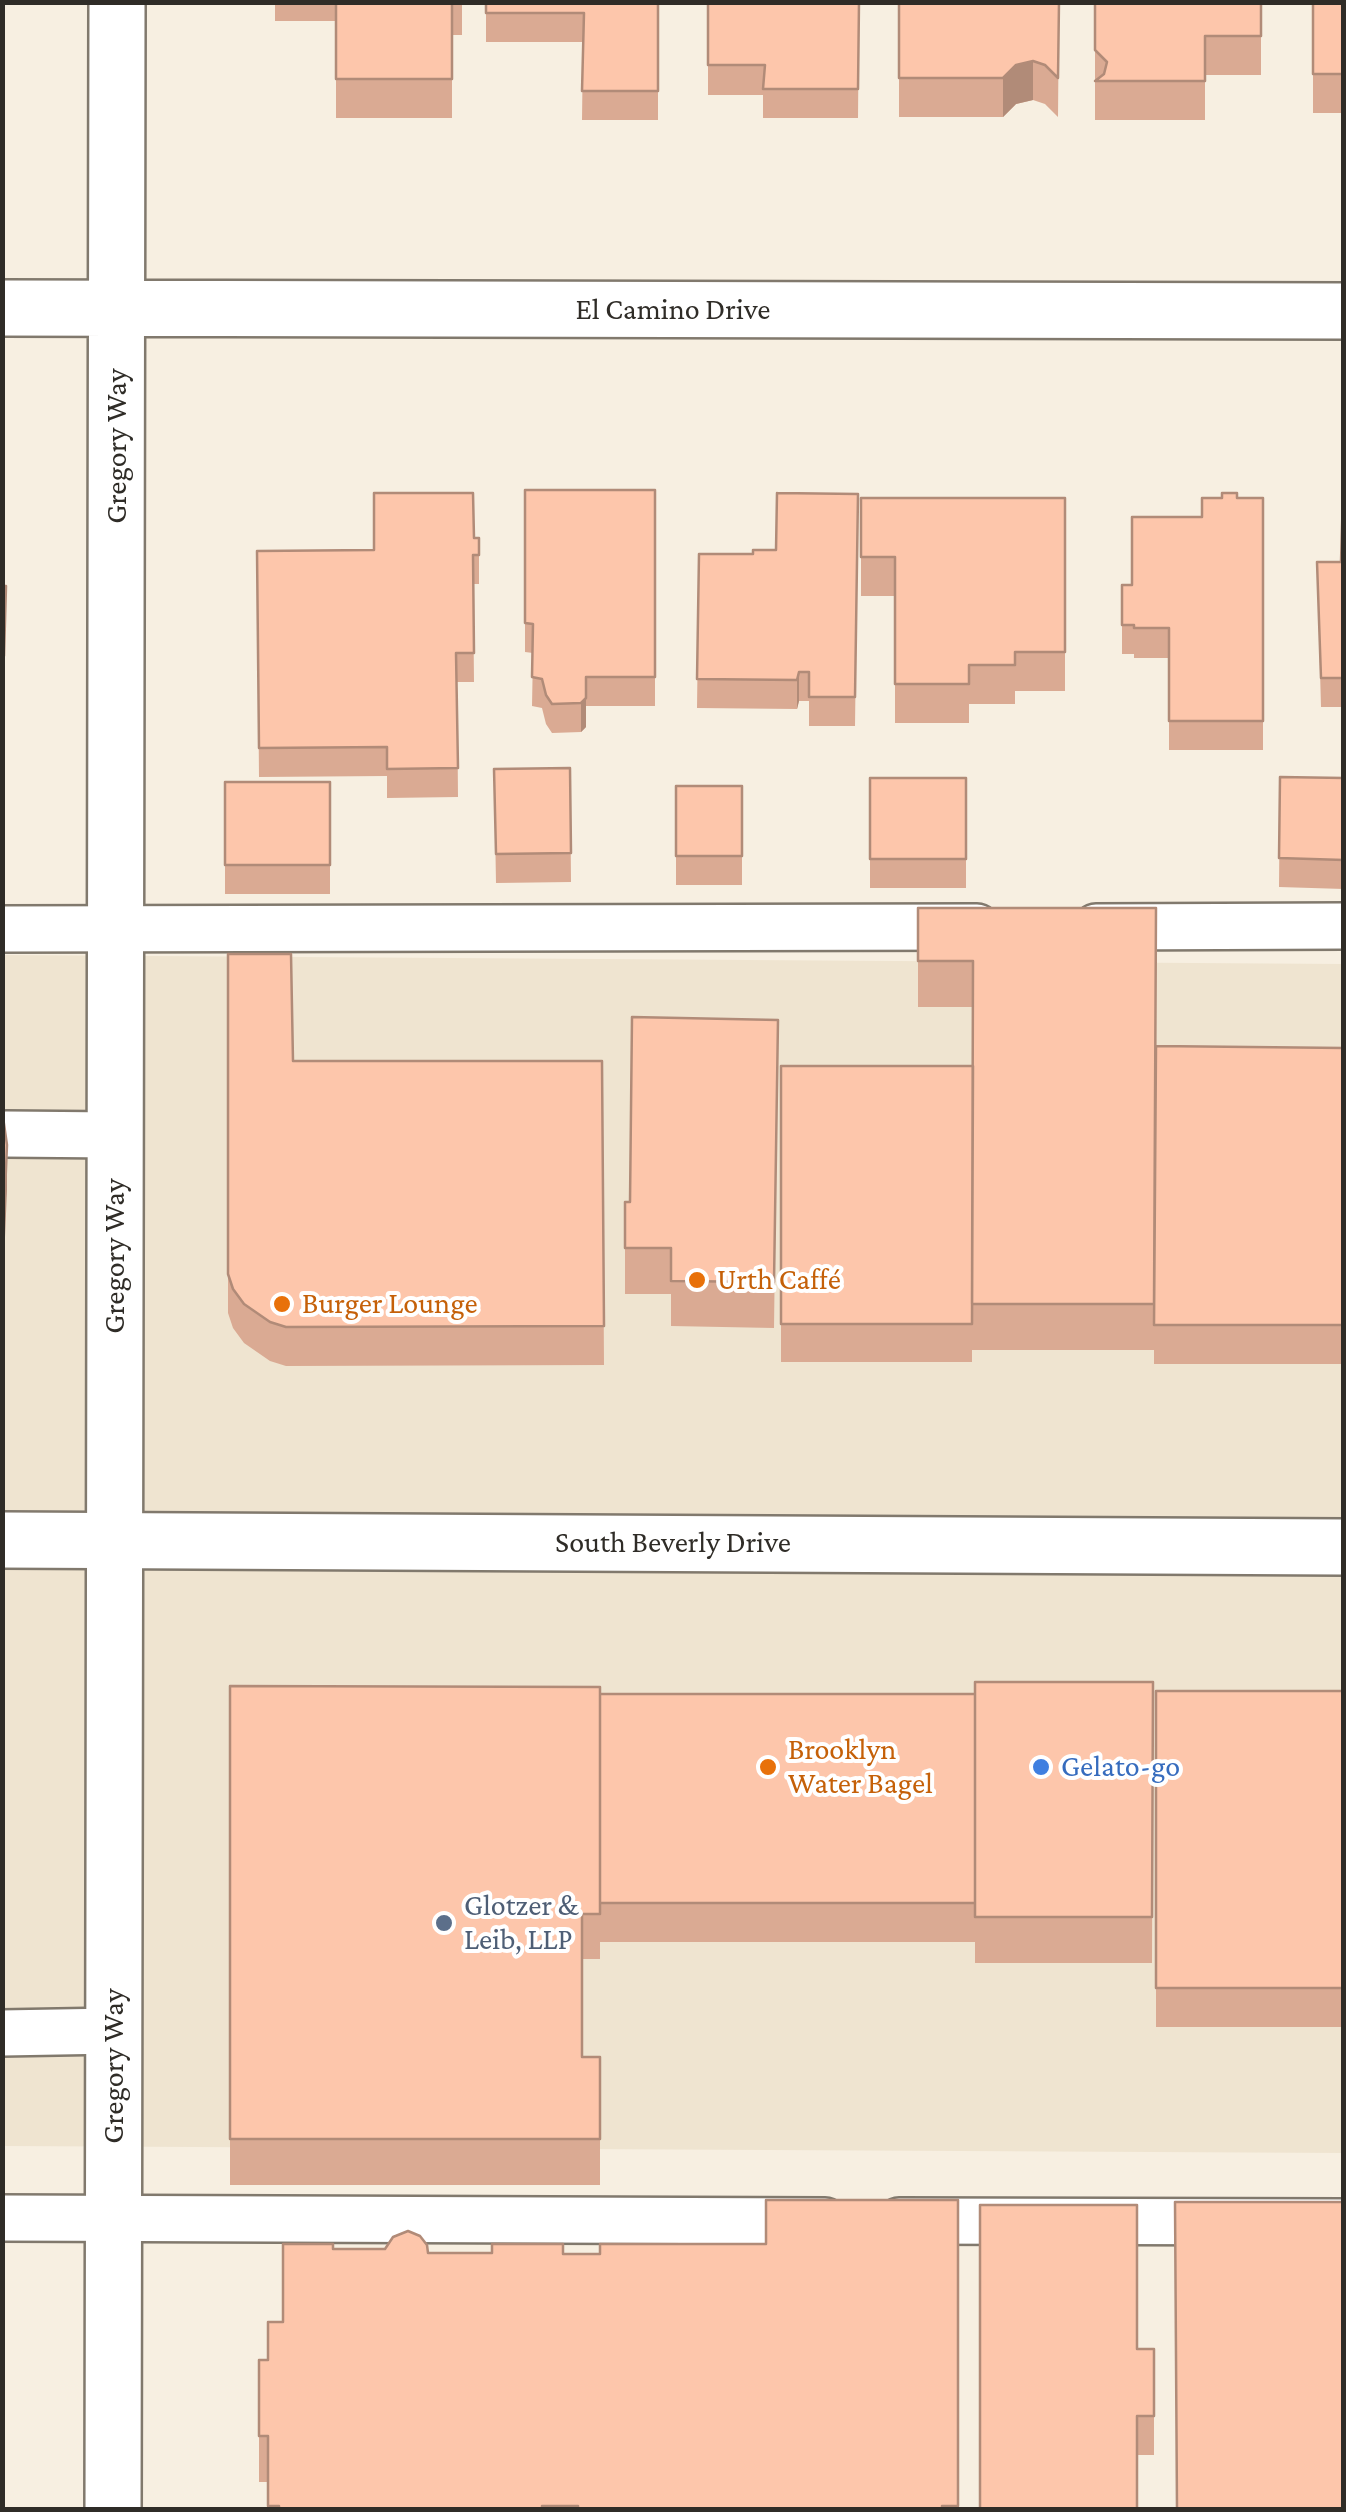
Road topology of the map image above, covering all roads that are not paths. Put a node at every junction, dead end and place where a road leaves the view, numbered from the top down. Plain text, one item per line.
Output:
1 (117, 2) edge
2 (2, 308) edge
3 (117, 310) junction
4 (1344, 311) edge
5 (1344, 926) edge
6 (2, 929) edge
7 (115, 929) junction
8 (6, 1134) edge
9 (115, 1135) junction
10 (2, 1540) edge
11 (114, 1542) junction
12 (1344, 1547) edge
13 (114, 2032) junction
14 (2, 2033) edge
15 (2, 2218) edge
16 (114, 2218) junction
17 (1344, 2222) edge
18 (113, 2510) edge

1 - 3 street, Gregory Way
2 - 3 street, El Camino Drive
3 - 4 street, El Camino Drive
3 - 7 street, Gregory Way
5 - 7 lane
6 - 7 lane
7 - 9 street, Gregory Way
8 - 9 lane
9 - 11 street, Gregory Way
10 - 11 street, South Beverly Drive
11 - 12 street, South Beverly Drive
11 - 13 street, Gregory Way
13 - 14 lane
13 - 16 street, Gregory Way
15 - 16 lane
16 - 17 lane
16 - 18 street, Gregory Way

